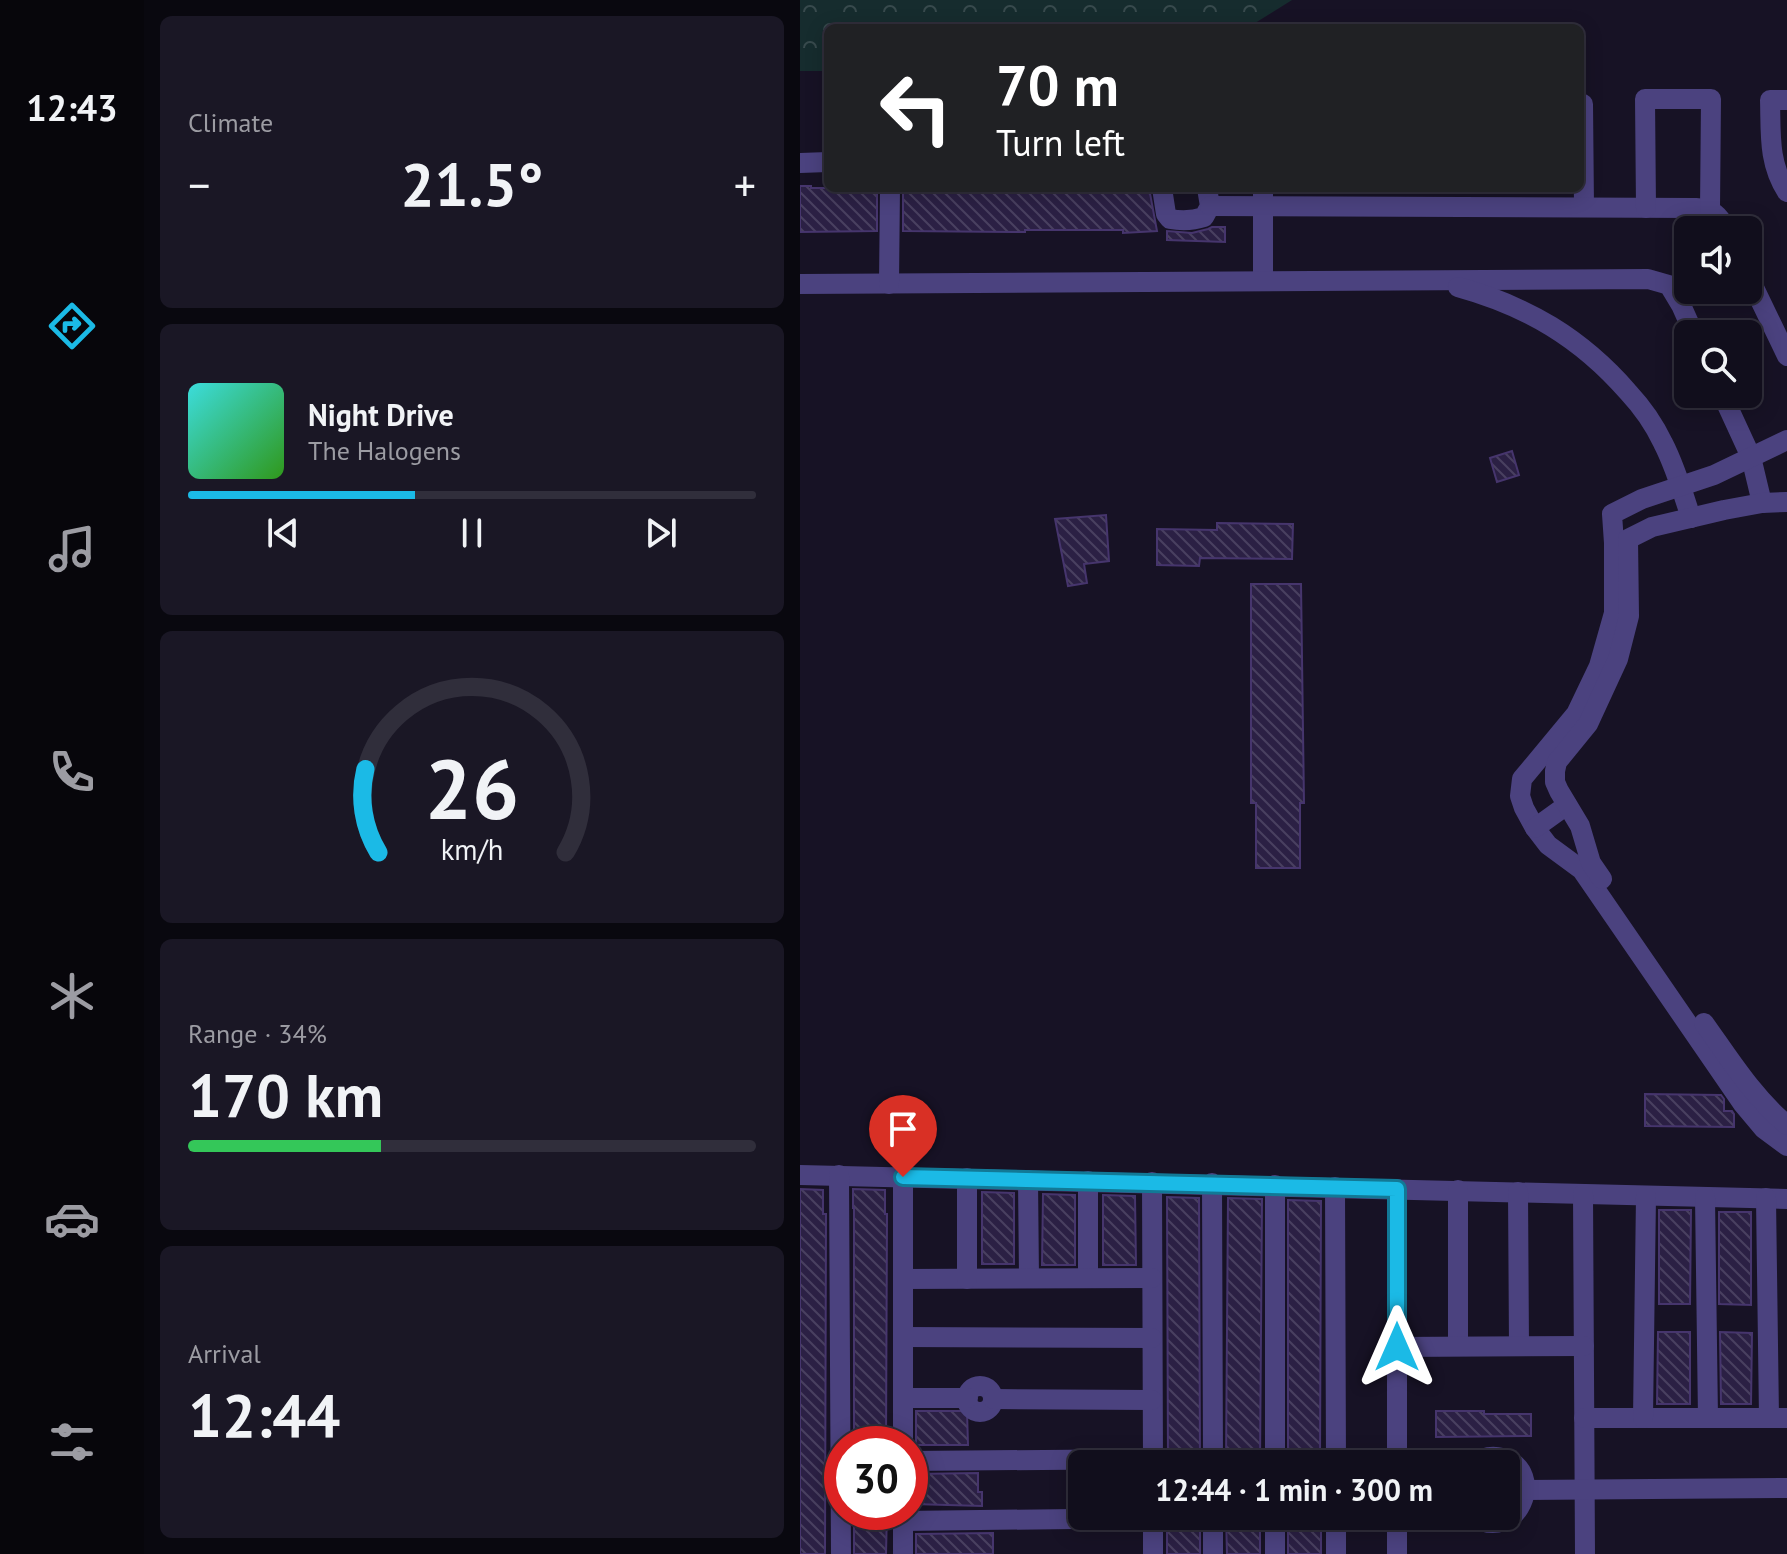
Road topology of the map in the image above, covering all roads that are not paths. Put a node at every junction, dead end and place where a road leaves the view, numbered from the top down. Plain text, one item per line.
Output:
1 (1787, 100) edge
2 (824, 162) edge
3 (800, 163) edge
4 (890, 192) edge
5 (1163, 192) edge
6 (1584, 192) edge
7 (1787, 192) edge
8 (1209, 197) edge
9 (1263, 197) edge
10 (1328, 197) edge
11 (1456, 197) edge
12 (1520, 197) edge
13 (1390, 198) edge
14 (1584, 207) junction
15 (1646, 208) junction
16 (1710, 209) junction
17 (1718, 216) edge
18 (1263, 281) junction
19 (1435, 281) junction
20 (800, 284) edge
21 (889, 284) junction
22 (1762, 304) edge
23 (1688, 320) edge
24 (1787, 356) edge
25 (1728, 408) edge
26 (1787, 440) edge
27 (1751, 457) junction
28 (1714, 475) junction
29 (1681, 487) junction
30 (1787, 502) edge
31 (1762, 503) junction
32 (1724, 510) junction
33 (1691, 518) junction
34 (1567, 805) junction
35 (1535, 828) junction
36 (1584, 840) junction
37 (1565, 857) junction
38 (1687, 1011) junction
39 (1787, 1125) edge
40 (1787, 1146) edge
41 (800, 1175) edge
42 (839, 1175) junction
43 (903, 1177) junction
44 (967, 1178) junction
45 (1028, 1180) junction
46 (1088, 1181) junction
47 (1152, 1182) junction
48 (1212, 1183) junction
49 (1275, 1185) junction
50 (1335, 1187) junction
51 (1397, 1189) junction
52 (1458, 1190) junction
53 (1518, 1192) junction
54 (1583, 1194) junction
55 (1646, 1196) junction
56 (1705, 1197) junction
57 (1766, 1198) junction
58 (1787, 1199) edge
59 (1029, 1278) junction
60 (1088, 1278) junction
61 (1152, 1278) junction
62 (903, 1279) junction
63 (967, 1279) junction
64 (903, 1337) junction
65 (1152, 1338) junction
66 (1458, 1346) junction
67 (1519, 1346) junction
68 (1584, 1346) junction
69 (1397, 1347) junction
70 (903, 1398) junction
71 (1152, 1400) junction
72 (1584, 1418) junction
73 (1643, 1418) junction
74 (1708, 1418) junction
75 (1778, 1418) edge
76 (903, 1426) edge
77 (1153, 1450) edge
78 (1213, 1450) edge
79 (1275, 1450) edge
80 (1336, 1450) edge
81 (1397, 1450) edge
82 (928, 1461) edge
83 (1068, 1461) edge
84 (1520, 1472) edge
85 (1787, 1488) edge
86 (1584, 1489) junction
87 (1525, 1490) junction
88 (1520, 1507) edge
89 (928, 1517) edge
90 (1068, 1517) edge
91 (903, 1530) edge
92 (1153, 1530) edge
93 (1213, 1530) edge
94 (1275, 1530) edge
95 (1336, 1530) edge
96 (1397, 1530) edge
97 (841, 1554) edge
98 (903, 1554) edge
99 (1153, 1554) edge
100 (1213, 1554) edge
101 (1275, 1554) edge
102 (1336, 1554) edge
103 (1397, 1554) edge
104 (1585, 1554) edge

1 - 7 street
2 - 3 street
4 - 21 street
5 - 8 street
6 - 14 street
8 - 9 street
9 - 10 street
9 - 18 street
10 - 13 street
11 - 12 street
11 - 13 street
12 - 14 street
14 - 15 street
15 - 16 street
15 - 16 street
16 - 17 street
18 - 19 street
18 - 21 street
19 - 23 street
19 - 29 street
20 - 21 street
22 - 24 street
25 - 27 street
26 - 27 street
27 - 28 street
27 - 31 street
28 - 29 street
28 - 32 street
29 - 33 street
29 - 35 street
30 - 31 street
31 - 32 street
32 - 33 street
33 - 34 street
34 - 35 street
34 - 36 street
35 - 37 street
36 - 37 street
36 - 38 street
37 - 38 street
38 - 39 street
38 - 40 street
41 - 42 street
42 - 43 street
42 - 97 street
43 - 44 street
43 - 62 street
44 - 45 street
44 - 63 street
45 - 46 street
45 - 59 street
46 - 47 street
46 - 60 street
47 - 48 street
47 - 61 street
48 - 49 street
48 - 78 street
49 - 50 street
49 - 79 street
50 - 51 street
50 - 80 street
51 - 52 street
51 - 69 street
52 - 53 street
52 - 66 street
53 - 54 street
53 - 67 street
54 - 55 street
54 - 68 street
55 - 56 street
55 - 73 street
56 - 57 street
56 - 74 street
57 - 58 street
57 - 75 street
59 - 60 street
59 - 63 street
60 - 61 street
61 - 65 street
62 - 63 street
62 - 64 street
64 - 65 street
64 - 70 street
65 - 71 street
66 - 67 street
66 - 69 street
67 - 68 street
68 - 72 street
69 - 81 street
70 - 71 street
70 - 76 street
71 - 77 street
72 - 73 street
72 - 86 street
73 - 74 street
74 - 75 street
82 - 83 street
84 - 87 street
85 - 86 street
86 - 87 street
86 - 104 street
87 - 88 street
89 - 90 street
91 - 98 street
92 - 99 street
93 - 100 street
94 - 101 street
95 - 102 street
96 - 103 street

